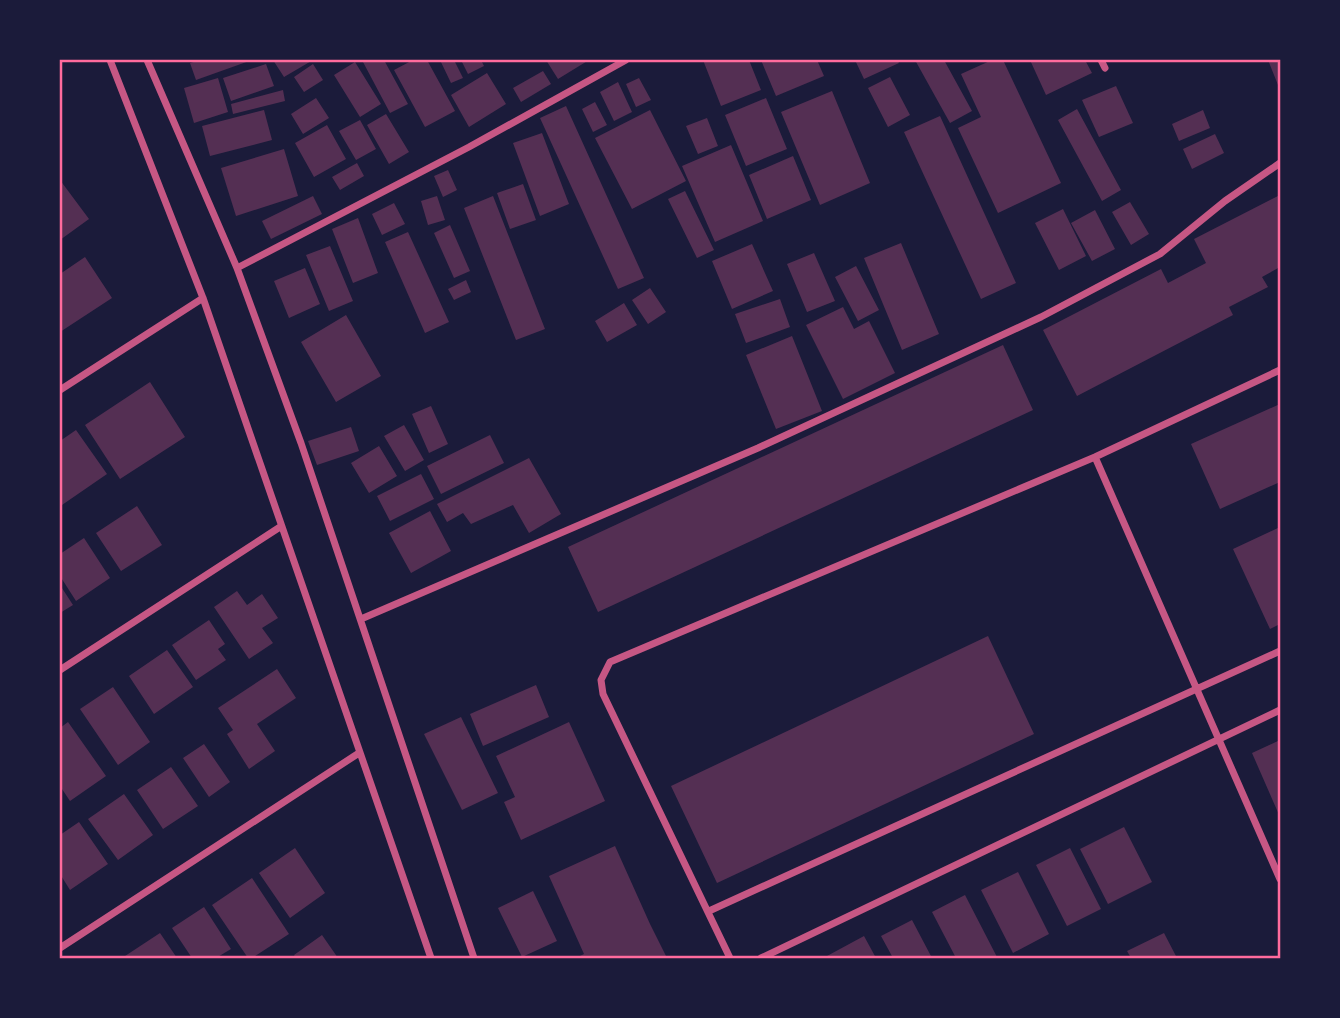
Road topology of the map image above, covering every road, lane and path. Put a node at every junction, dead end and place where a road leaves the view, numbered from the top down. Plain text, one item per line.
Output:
1 (110, 60) edge
2 (146, 60) edge
3 (626, 60) edge
4 (1101, 60) edge
5 (1105, 68) dead end
6 (1280, 163) edge
7 (237, 268) junction
8 (203, 298) junction
9 (1280, 370) edge
10 (60, 390) edge
11 (1095, 457) junction
12 (280, 527) junction
13 (361, 619) junction
14 (1280, 651) edge
15 (60, 670) edge
16 (1197, 691) junction
17 (1280, 710) edge
18 (1221, 740) junction
19 (359, 753) junction
20 (1280, 879) edge
21 (709, 911) junction
22 (60, 948) edge
23 (431, 958) edge
24 (474, 958) edge
25 (730, 958) edge
26 (761, 958) edge

1 - 8 street
2 - 7 street
3 - 7 street
4 - 5 street
6 - 13 street
7 - 13 street
8 - 10 street
8 - 12 street
9 - 11 street
11 - 16 street
11 - 21 street
12 - 15 street
12 - 19 street
13 - 24 street
14 - 16 street
16 - 18 street
16 - 21 street
17 - 18 street
18 - 20 street
18 - 26 street
19 - 22 street
19 - 23 street
21 - 25 street

